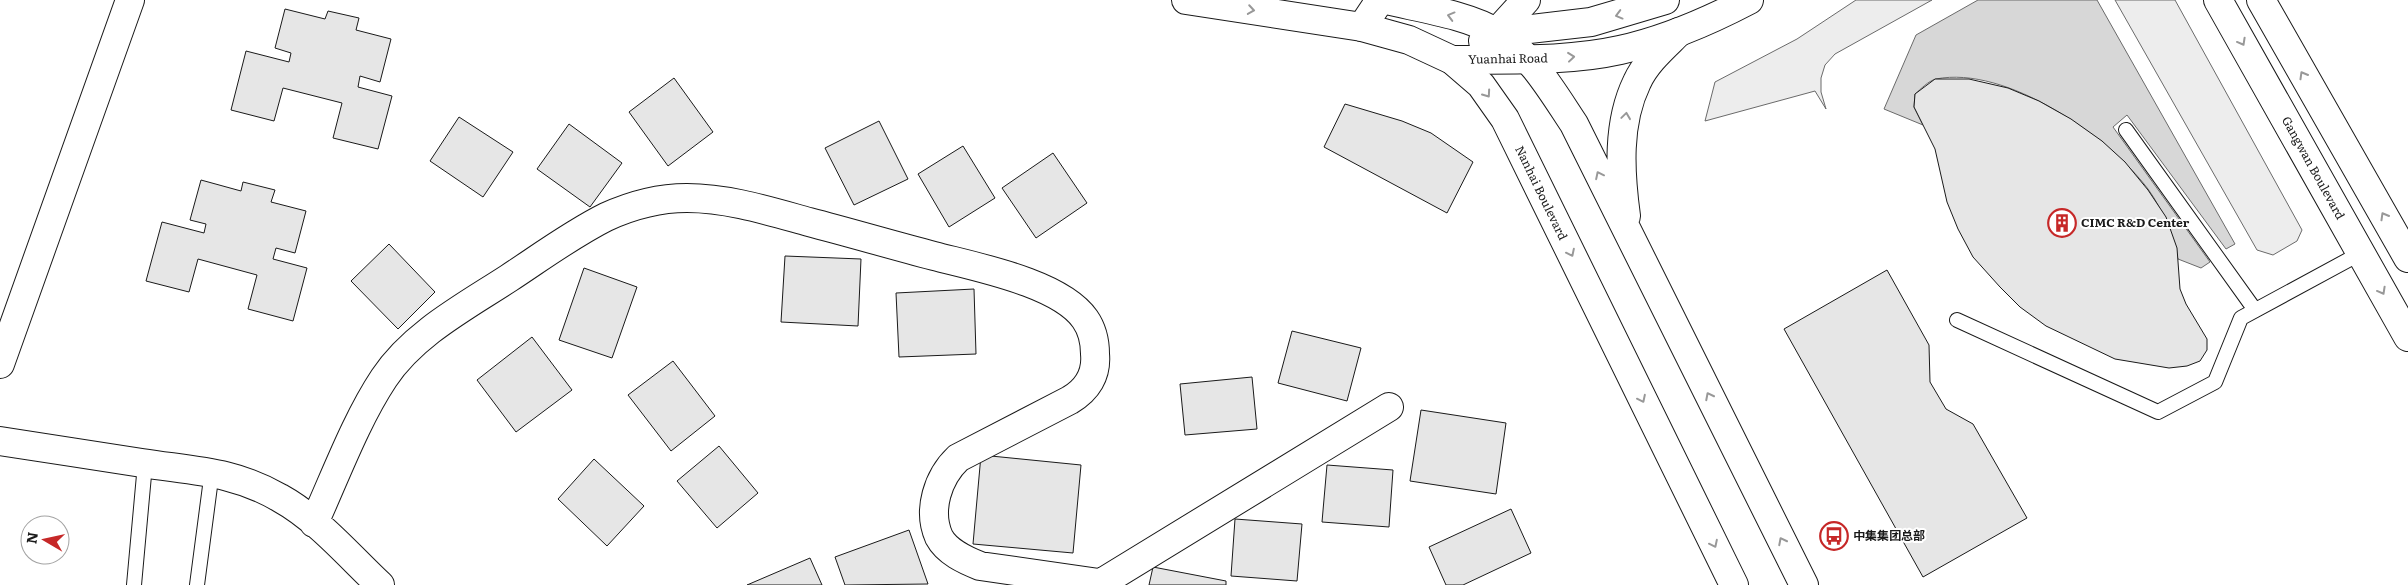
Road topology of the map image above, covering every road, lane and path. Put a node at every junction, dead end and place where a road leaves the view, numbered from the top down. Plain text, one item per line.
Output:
1 (130, 0) edge
2 (1186, 0) edge
3 (1354, 0) edge
4 (1380, 0) edge
5 (1386, 0) edge
6 (1526, 0) edge
7 (1665, 0) edge
8 (1749, 0) edge
9 (2218, 0) edge
10 (2261, 0) edge
11 (1362, 27) junction
12 (1496, 32) junction
13 (1679, 32) junction
14 (1527, 58) junction
15 (1452, 60) junction
16 (2126, 130) dead end
17 (1629, 234) junction
18 (2361, 253) junction
19 (2408, 258) edge
20 (2256, 310) junction
21 (1957, 320) dead end
22 (2408, 337) edge
23 (0, 364) edge
24 (1389, 407) dead end
25 (0, 441) edge
26 (145, 464) junction
27 (212, 471) junction
28 (314, 523) junction
29 (1099, 584) edge
30 (134, 585) edge
31 (198, 585) edge
32 (380, 585) edge
33 (1734, 585) edge
34 (1804, 585) edge

1 - 23 main road
2 -> 11 main road, Nanhai Boulevard
3 - 11 main road
4 - 11 main road
12 -> 5 main road
6 - 12 main road
7 -> 12 main road, Yuanhai Road
8 - 13 main road, Yuanhai Road
9 -> 18 main road, Gangwan Boulevard
19 -> 10 main road
11 - 15 main road, Nanhai Boulevard
12 - 14 main road
12 - 15 main road, Yuanhai Road
14 -> 13 main road, Yuanhai Road
17 -> 13 main road
14 - 15 main road, Yuanhai Road
17 -> 14 main road
15 -> 33 main road, Nanhai Boulevard
16 - 20 lane
34 -> 17 main road
18 - 20 lane
18 -> 22 main road, Gangwan Boulevard
20 - 21 lane
24 - 29 main road
25 - 26 main road
26 - 27 main road
26 - 30 lane
27 - 28 main road
27 - 31 lane
28 - 29 main road
28 - 32 main road

